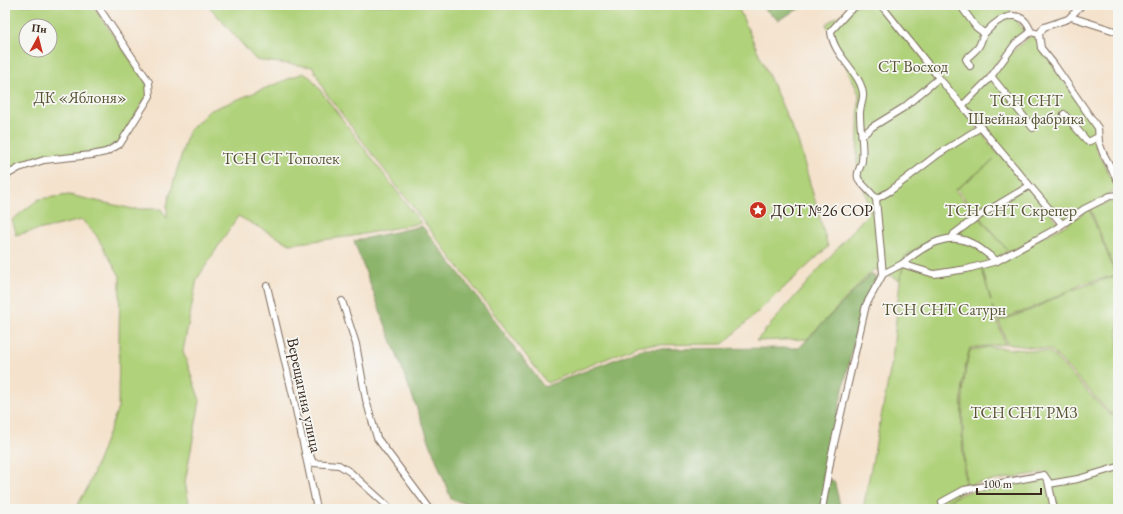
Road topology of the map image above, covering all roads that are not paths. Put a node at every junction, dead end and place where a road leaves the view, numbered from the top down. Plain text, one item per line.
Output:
1 (97, 5) edge
2 (857, 5) edge
3 (882, 5) edge
4 (960, 5) edge
5 (1082, 5) edge
6 (1071, 17) junction
7 (1031, 32) junction
8 (1118, 32) edge
9 (984, 33) junction
10 (1039, 34) junction
11 (970, 66) dead end
12 (991, 76) junction
13 (939, 78) junction
14 (962, 105) junction
15 (1064, 114) dead end
16 (981, 127) junction
17 (1033, 128) dead end
18 (862, 136) junction
19 (1098, 137) junction
20 (5, 176) edge
21 (1118, 180) edge
22 (1029, 186) junction
23 (1118, 195) edge
24 (876, 199) junction
25 (1062, 224) junction
26 (952, 238) junction
27 (997, 261) junction
28 (902, 264) junction
29 (883, 274) junction
30 (267, 286) dead end
31 (342, 302) dead end
32 (300, 427) junction
33 (1118, 467) edge
34 (1049, 484) junction
35 (942, 502) dead end
36 (317, 509) edge
37 (391, 509) edge
38 (430, 509) edge
39 (822, 509) edge
40 (1054, 509) edge

1 - 20 street
2 - 18 street
3 - 13 street
4 - 9 street
5 - 6 street
6 - 8 street
6 - 10 street
7 - 9 street
7 - 10 street
7 - 12 street
9 - 11 street
10 - 19 street
12 - 14 street
12 - 17 street
13 - 14 street
13 - 18 street
14 - 16 street
15 - 19 street
16 - 22 street
16 - 24 street
18 - 24 street
19 - 21 street
22 - 25 street
22 - 26 street
23 - 25 street
24 - 29 street
25 - 27 street
26 - 27 street
26 - 28 street
27 - 28 street
28 - 29 street
29 - 39 street
30 - 32 street, Верещагина улица
31 - 38 street
32 - 36 street, Верещагина улица
32 - 37 street
33 - 34 street
34 - 35 street
34 - 40 street

